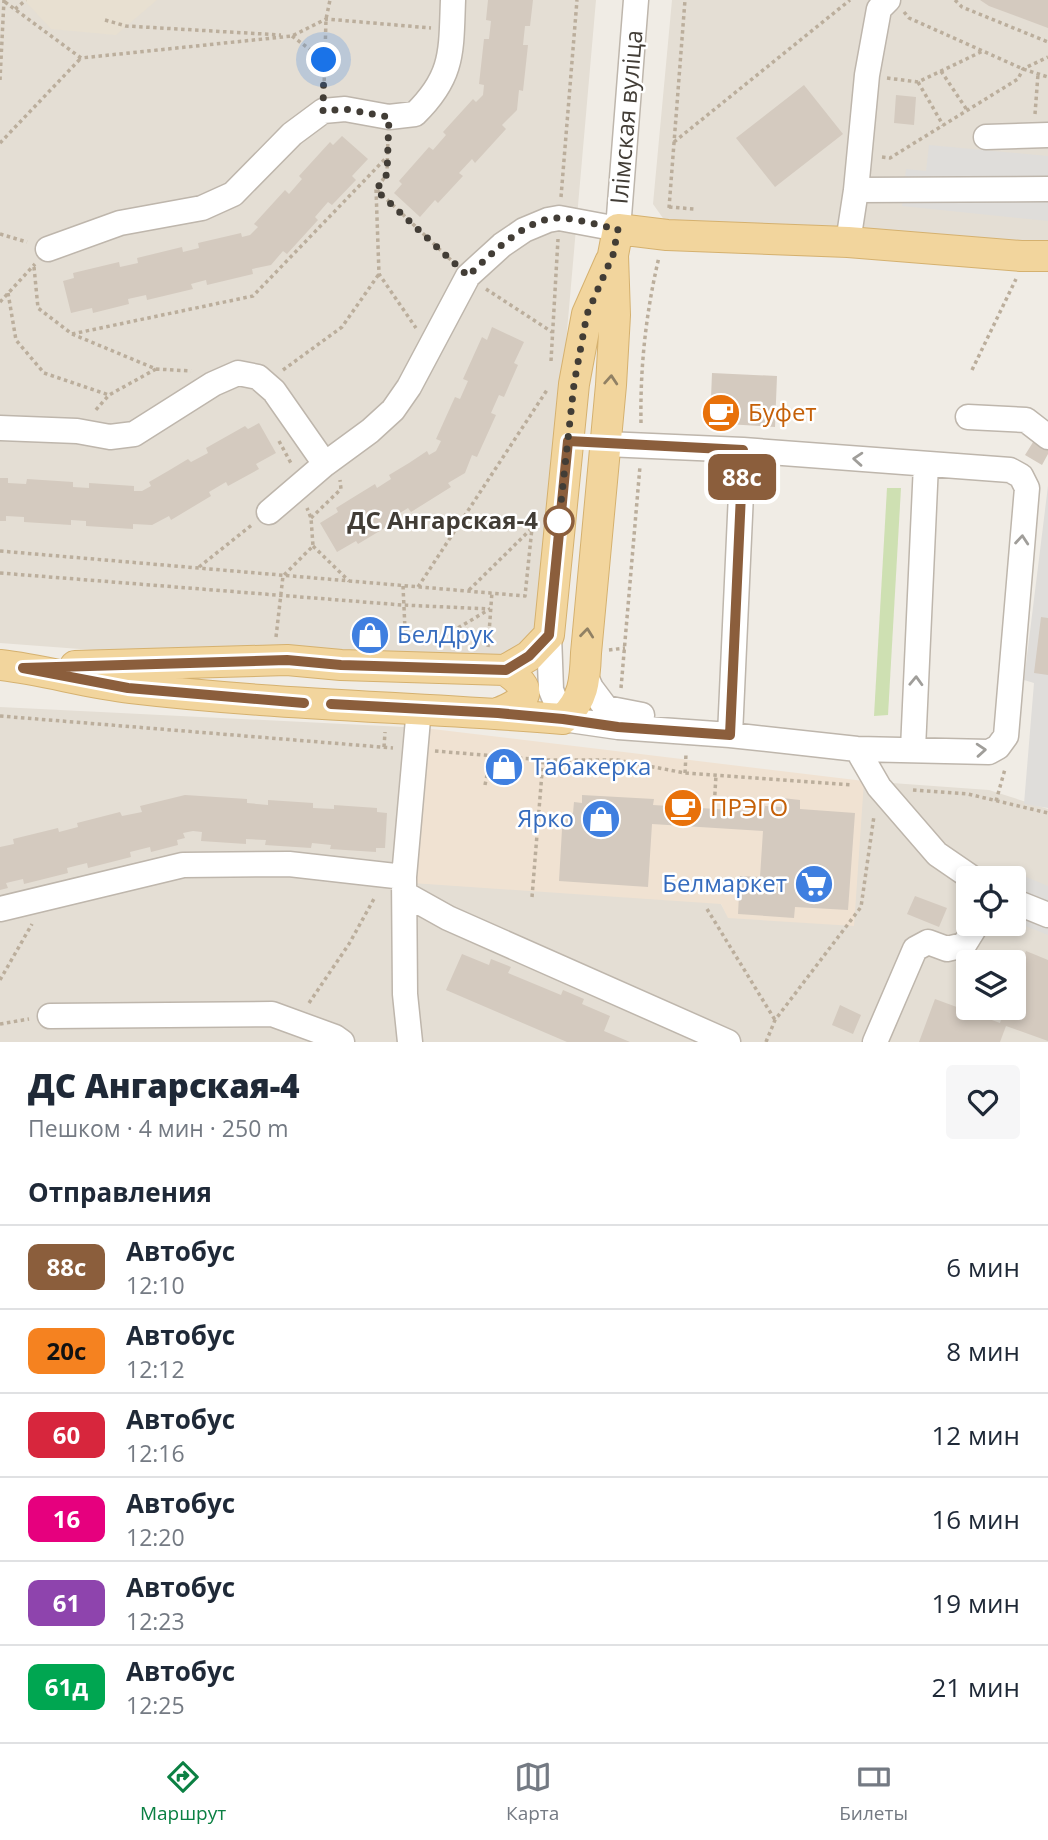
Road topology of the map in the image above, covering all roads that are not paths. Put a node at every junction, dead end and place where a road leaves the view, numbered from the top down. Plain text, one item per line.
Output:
1 (453, 0) edge
2 (636, 0) edge
3 (888, 0) edge
4 (1042, 126) edge
5 (986, 137) dead end
6 (1048, 189) edge
7 (856, 190) junction
8 (615, 242) junction
9 (848, 242) junction
10 (1035, 256) edge
11 (41, 257) road end
12 (968, 417) dead end
13 (0, 428) edge
14 (1048, 437) edge
15 (568, 441) junction
16 (606, 444) junction
17 (743, 450) junction
18 (325, 464) junction
19 (926, 464) junction
20 (269, 512) road end
21 (549, 635) junction
22 (281, 651) junction
23 (497, 663) junction
24 (11, 666) edge
25 (586, 675) junction
26 (277, 702) junction
27 (419, 708) junction
28 (498, 713) junction
29 (563, 719) junction
30 (618, 719) junction
31 (730, 735) junction
32 (857, 749) junction
33 (913, 749) junction
34 (956, 867) edge
35 (399, 881) junction
36 (1026, 906) edge
37 (0, 909) edge
38 (1048, 915) edge
39 (970, 936) edge
40 (50, 1016) road end
41 (342, 1042) edge
42 (410, 1042) edge
43 (728, 1042) edge
44 (875, 1042) edge

1 - 11 street
2 - 8 street, Ілімская вуліца
3 - 7 street
4 - 5 street
6 - 7 street
7 - 9 street
8 - 9 main road
8 - 15 main road
16 -> 8 main road, Ілімская вуліца
8 - 18 street
9 - 10 main road
12 - 14 street
13 - 18 street
15 - 16 main road
15 - 21 main road
16 - 17 street
25 -> 16 main road, Ілімская вуліца
19 -> 17 street
17 - 31 street
18 - 20 street
33 -> 19 street
33 -> 19 street
21 - 23 main road
21 - 29 street
22 - 23 main road
22 - 24 main road
22 - 26 main road
23 - 28 main road
24 - 26 main road
25 - 29 main road, Ілімская вуліца
25 - 30 street
26 - 27 main road
27 - 28 main road
27 - 35 street
28 - 29 main road
29 - 30 street
30 - 31 street
31 - 32 street
32 - 33 street
32 - 34 street
35 - 37 street
35 - 42 street
35 - 43 street
36 - 38 street
39 - 44 street
40 - 41 street

